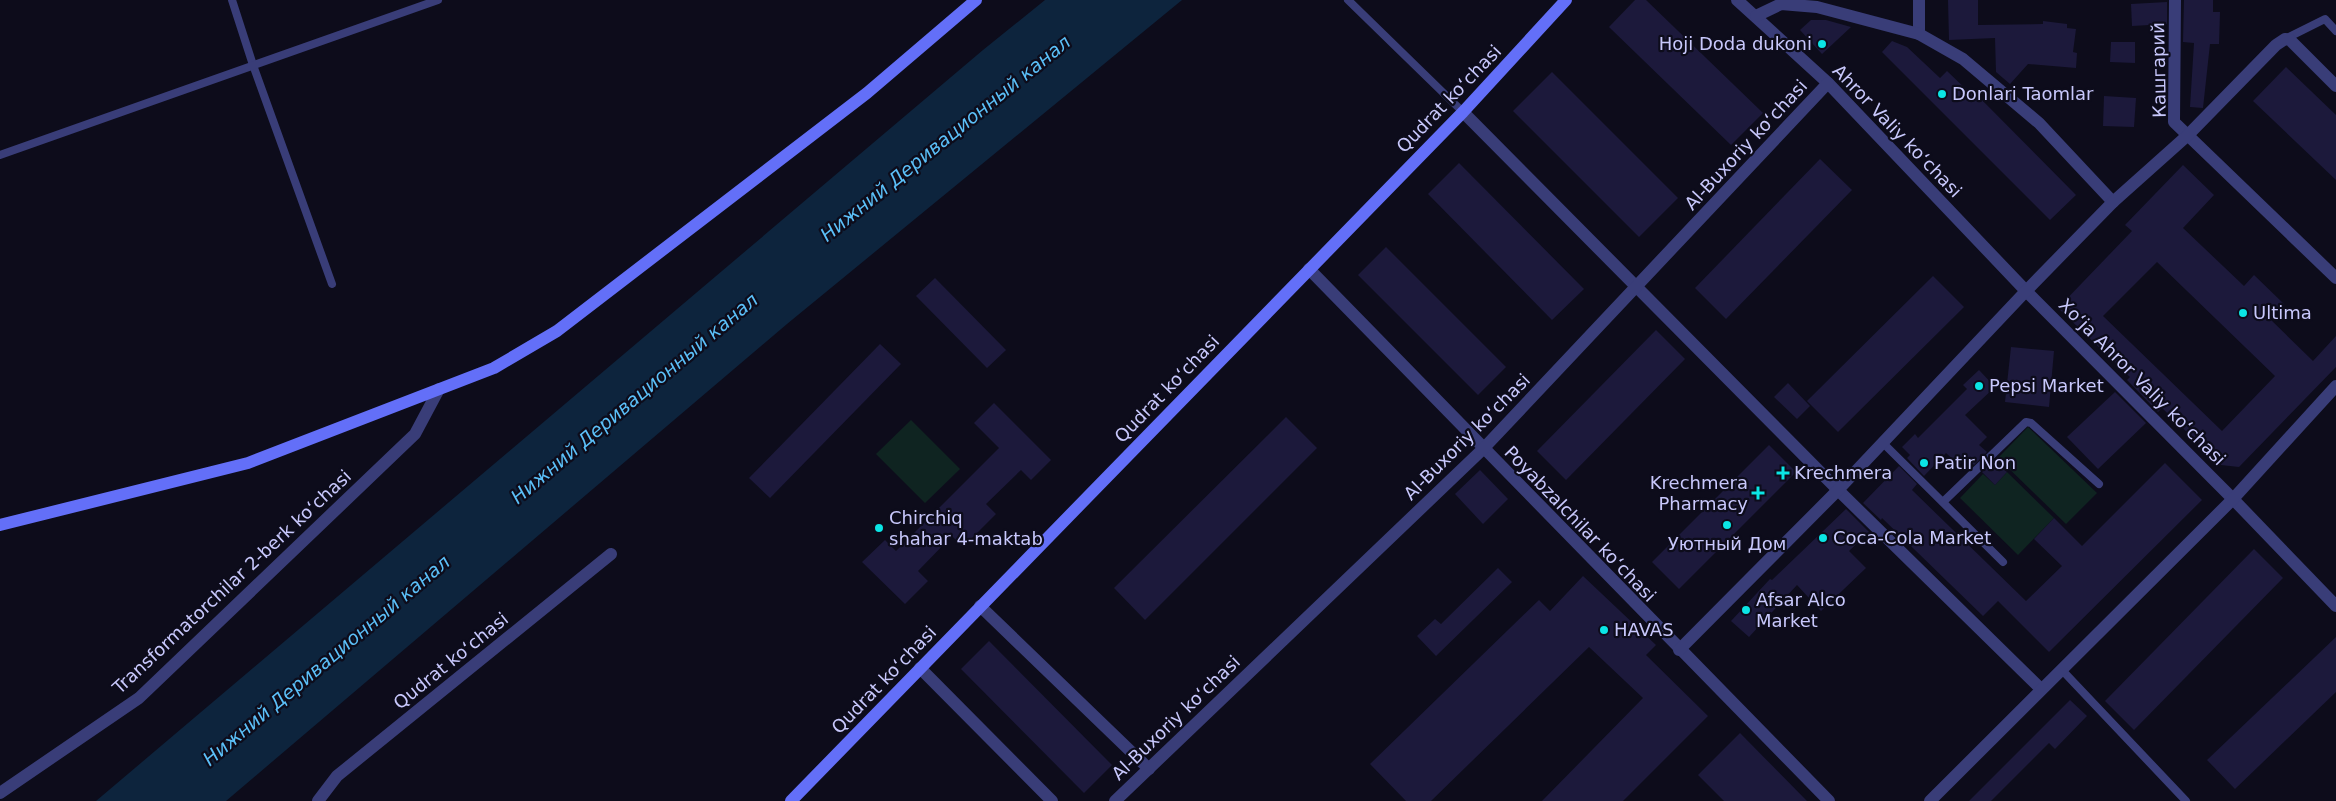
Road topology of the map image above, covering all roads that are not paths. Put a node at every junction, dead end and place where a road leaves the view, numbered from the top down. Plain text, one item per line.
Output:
1 (232, 0) edge
2 (438, 0) edge
3 (976, 0) edge
4 (1348, 0) edge
5 (1566, 0) edge
6 (1738, 0) edge
7 (1919, 0) edge
8 (2175, 0) edge
9 (1756, 16) junction
10 (2336, 31) edge
11 (1919, 34) junction
12 (2285, 39) junction
13 (253, 65) junction
14 (1828, 83) junction
15 (2336, 86) edge
16 (1462, 112) junction
17 (2188, 135) junction
18 (0, 154) edge
19 (2114, 202) junction
20 (1309, 269) junction
21 (2336, 278) edge
22 (332, 284) dead end
23 (1636, 286) junction
24 (2026, 291) junction
25 (2336, 386) edge
26 (439, 390) junction
27 (1883, 443) junction
28 (1482, 449) junction
29 (2099, 484) dead end
30 (1838, 490) junction
31 (2233, 499) junction
32 (1943, 502) junction
33 (0, 526) edge
34 (611, 554) dead end
35 (2003, 562) dead end
36 (980, 606) junction
37 (2336, 606) edge
38 (1679, 650) junction
39 (920, 668) junction
40 (2061, 669) junction
41 (2041, 689) junction
42 (1149, 769) junction
43 (0, 793) edge
44 (318, 801) edge
45 (791, 801) edge
46 (1052, 801) edge
47 (1115, 801) edge
48 (1829, 801) edge
49 (1930, 801) edge
50 (2186, 801) edge

1 - 13 lane
2 - 13 lane
3 - 26 street
4 - 16 lane
5 - 16 street, Qudrat ko‘chasi
6 - 9 street, Ahror Valiy koʻchasi
7 - 11 street
8 - 17 street, Кашгарий
9 - 11 street
9 - 14 street, Ahror Valiy koʻchasi
10 - 12 lane
11 - 19 street
12 - 15 street
12 - 17 street
13 - 18 lane
13 - 22 lane
14 - 23 street, Al-Buxoriy ko‘chasi
14 - 24 street, Ahror Valiy koʻchasi
16 - 20 street, Qudrat ko‘chasi
16 - 23 street
17 - 19 street
17 - 21 street, Кашгарий
19 - 24 street
20 - 28 street, Poyabzalchilar ko‘chasi
20 - 36 street, Qudrat ko‘chasi
23 - 28 street, Al-Buxoriy ko‘chasi
23 - 30 street
24 - 27 street
24 - 31 street, Xo‘ja Ahror Valiy ko‘chasi
25 - 31 street
26 - 33 street
26 - 43 street, Transformatorchilar 2-berk ko‘chasi
27 - 30 street
27 - 32 lane
28 - 38 street, Poyabzalchilar ko‘chasi
28 - 42 street, Al-Buxoriy ko‘chasi
29 - 32 lane
30 - 38 street
30 - 41 street
31 - 37 street, Xo‘ja Ahror Valiy ko‘chasi
31 - 40 street
32 - 35 lane
34 - 44 street, Qudrat ko‘chasi
36 - 39 street, Qudrat ko‘chasi
36 - 42 street
38 - 48 street, Poyabzalchilar ko‘chasi
39 - 45 street, Qudrat ko‘chasi
39 - 46 street
40 - 41 street
40 - 50 lane
41 - 49 street
42 - 47 street, Al-Buxoriy ko‘chasi

